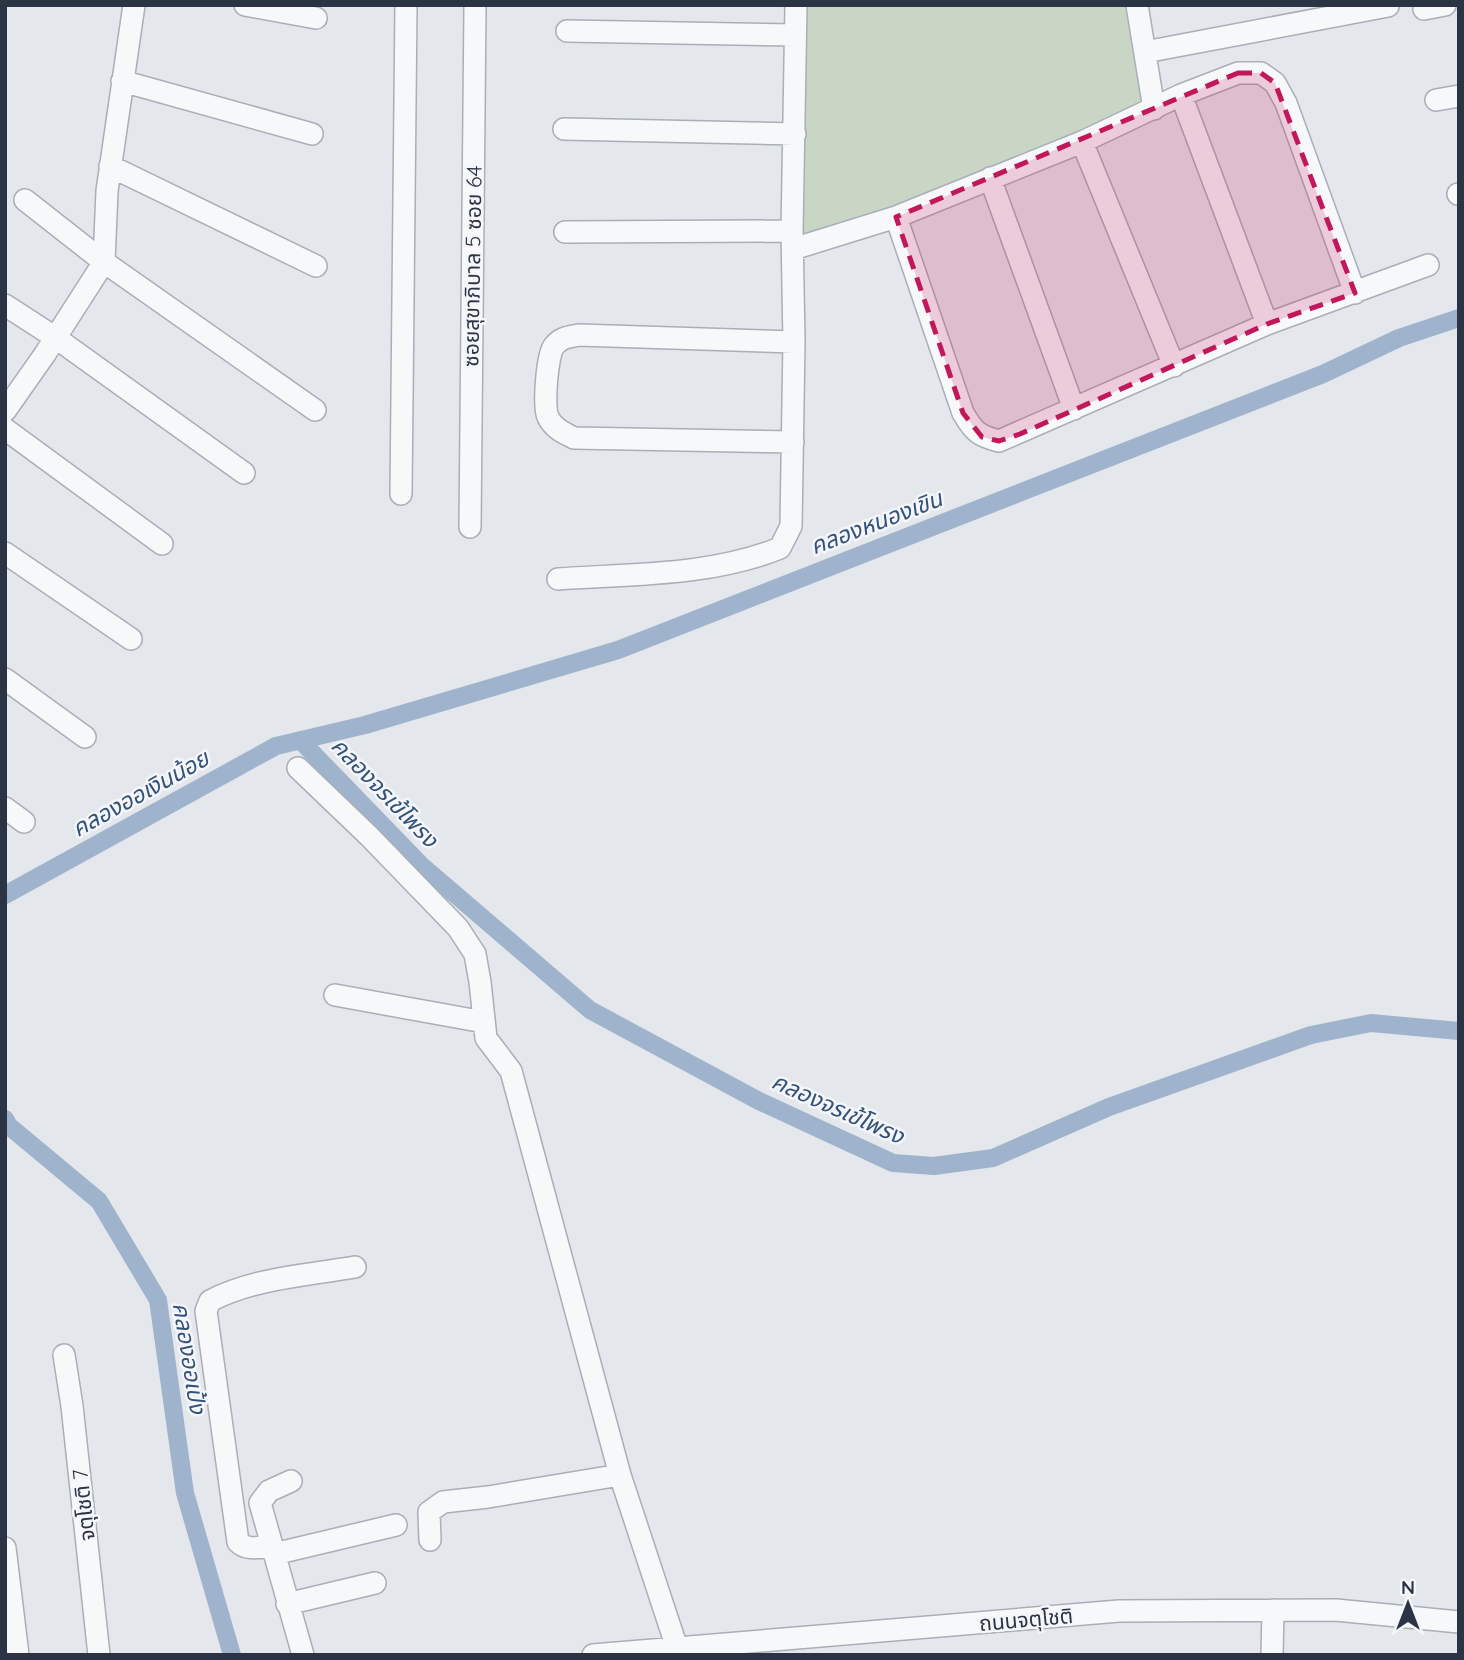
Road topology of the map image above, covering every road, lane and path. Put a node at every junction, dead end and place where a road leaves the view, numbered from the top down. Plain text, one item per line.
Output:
1 (134, 5) edge
2 (245, 5) edge
3 (406, 5) edge
4 (475, 5) edge
5 (796, 5) edge
6 (1137, 5) edge
7 (1388, 6) edge
8 (316, 18) dead end
9 (567, 31) dead end
10 (795, 35) junction
11 (1145, 52) junction
12 (122, 81) junction
13 (1181, 95) junction
14 (1459, 96) edge
15 (1436, 100) dead end
16 (1154, 109) junction
17 (564, 129) dead end
18 (312, 134) dead end
19 (794, 134) junction
20 (1082, 142) junction
21 (110, 166) junction
22 (990, 178) junction
23 (25, 200) dead end
24 (896, 217) junction
25 (565, 232) dead end
26 (792, 240) junction
27 (104, 262) junction
28 (1428, 265) dead end
29 (316, 266) dead end
30 (1355, 293) junction
31 (5, 305) edge
32 (1267, 324) junction
33 (56, 338) junction
34 (794, 342) junction
35 (1174, 366) junction
36 (1074, 409) junction
37 (315, 410) dead end
38 (5, 411) edge
39 (5, 429) edge
40 (793, 442) junction
41 (244, 473) dead end
42 (401, 494) dead end
43 (470, 527) dead end
44 (162, 544) dead end
45 (5, 553) edge
46 (558, 579) dead end
47 (131, 639) dead end
48 (5, 679) edge
49 (85, 737) dead end
50 (298, 768) dead end
51 (5, 808) edge
52 (24, 822) dead end
53 (335, 995) dead end
54 (484, 1022) junction
55 (355, 1267) dead end
56 (64, 1355) dead end
57 (620, 1475) junction
58 (290, 1481) dead end
59 (396, 1525) dead end
60 (430, 1540) dead end
61 (5, 1548) edge
62 (273, 1550) junction
63 (375, 1583) dead end
64 (287, 1604) junction
65 (1273, 1610) junction
66 (1459, 1622) edge
67 (677, 1648) junction
68 (18, 1655) edge
69 (99, 1655) edge
70 (303, 1655) edge
71 (593, 1655) edge
72 (1272, 1655) edge

1 - 12 street
2 - 8 street
3 - 42 street
4 - 43 street, ซอยสุขาภิบาล 5 ซอย 64
5 - 10 street
6 - 11 street
7 - 11 street
9 - 10 street
10 - 19 street
11 - 16 street
12 - 18 street
12 - 21 street
13 - 16 street
13 - 30 street
13 - 32 street
14 - 15 street
16 - 20 street
17 - 19 street
19 - 26 street
20 - 22 street
20 - 35 street
21 - 27 street
21 - 29 street
22 - 24 street
22 - 36 street
23 - 27 street
24 - 26 street
24 - 36 street
25 - 26 street
26 - 34 street
27 - 33 street
27 - 37 street
28 - 30 street
30 - 32 street
31 - 33 street
32 - 35 street
33 - 38 street
33 - 41 street
34 - 40 street
34 - 40 street
35 - 36 street
39 - 44 street
40 - 46 street
45 - 47 street
48 - 49 street
50 - 54 street
51 - 52 street
53 - 54 street
54 - 57 street
55 - 62 street
56 - 69 street, จตุโชติ 7
57 - 60 street
57 - 67 street
58 - 62 street
59 - 62 street
61 - 68 street
62 - 64 street
63 - 64 street
64 - 70 street
65 - 66 street, ถนนจตุโชติ
65 - 67 street, ถนนจตุโชติ
65 - 72 street
67 - 71 street, ถนนจตุโชติ

